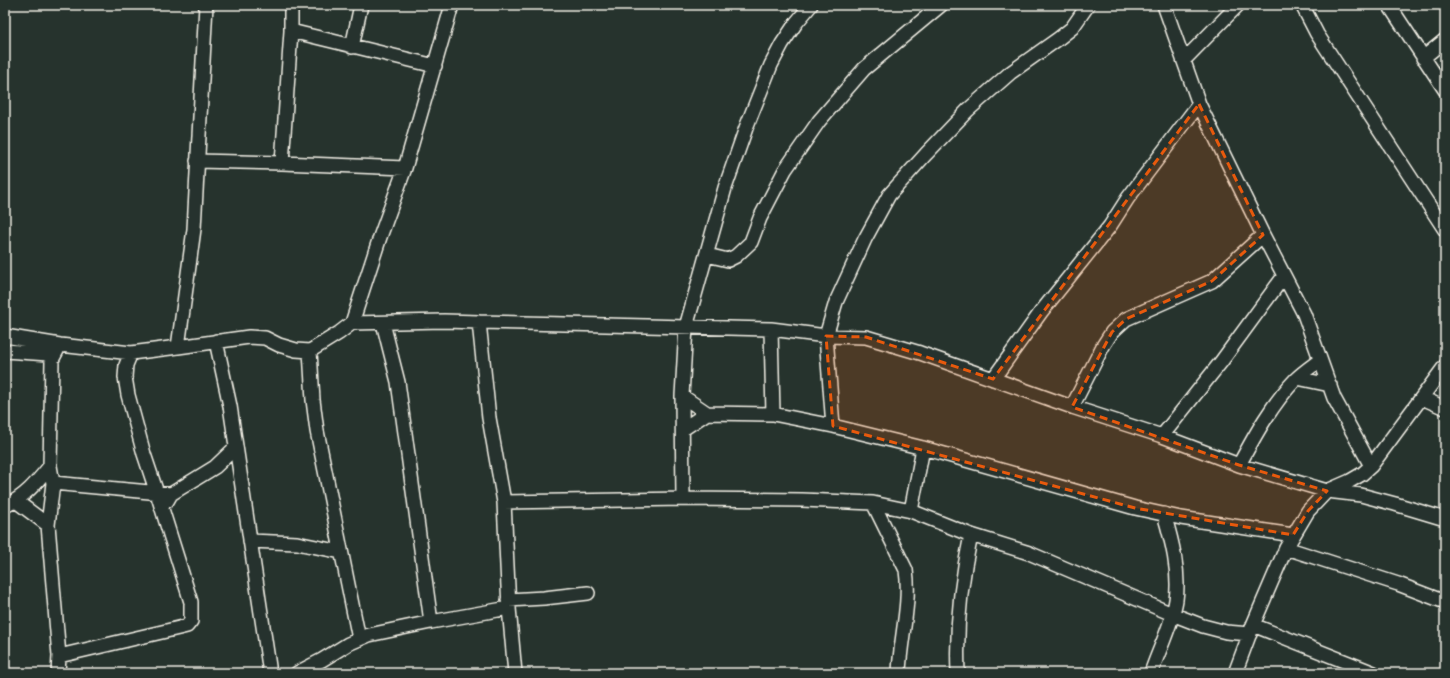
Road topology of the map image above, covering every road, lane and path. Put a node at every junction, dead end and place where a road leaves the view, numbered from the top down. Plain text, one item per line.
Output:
1 (206, 5) edge
2 (291, 5) edge
3 (362, 5) edge
4 (452, 5) edge
5 (811, 5) edge
6 (941, 5) edge
7 (1088, 5) edge
8 (1164, 5) edge
9 (1238, 5) edge
10 (1302, 5) edge
11 (1389, 5) edge
12 (291, 32) junction
13 (1445, 40) edge
14 (352, 47) junction
15 (1423, 58) junction
16 (1184, 60) junction
17 (435, 66) junction
18 (1445, 90) edge
19 (1199, 104) junction
20 (197, 161) junction
21 (282, 162) junction
22 (405, 168) junction
23 (1445, 230) edge
24 (1263, 236) junction
25 (706, 255) junction
26 (1284, 276) junction
27 (479, 322) junction
28 (382, 323) junction
29 (352, 324) junction
30 (686, 327) junction
31 (771, 329) junction
32 (5, 336) edge
33 (826, 336) junction
34 (39, 341) junction
35 (216, 342) junction
36 (60, 345) junction
37 (178, 348) junction
38 (5, 351) edge
39 (310, 351) junction
40 (131, 353) junction
41 (50, 357) junction
42 (1320, 360) junction
43 (1445, 366) edge
44 (1297, 378) junction
45 (993, 379) junction
46 (1330, 385) junction
47 (682, 396) junction
48 (1422, 398) junction
49 (1072, 407) junction
50 (1445, 408) edge
51 (707, 414) junction
52 (773, 414) junction
53 (833, 426) junction
54 (683, 429) junction
55 (1162, 436) junction
56 (236, 447) junction
57 (923, 448) junction
58 (1239, 465) junction
59 (50, 466) junction
60 (1371, 466) junction
61 (215, 467) junction
62 (239, 472) junction
63 (53, 482) junction
64 (1327, 491) junction
65 (158, 493) junction
66 (171, 494) junction
67 (683, 499) junction
68 (504, 502) junction
69 (11, 503) edge
70 (873, 503) junction
71 (162, 508) junction
72 (911, 511) junction
73 (1164, 514) junction
74 (1445, 519) edge
75 (48, 525) junction
76 (971, 535) junction
77 (1293, 535) junction
78 (250, 541) junction
79 (1286, 548) junction
80 (341, 552) junction
81 (588, 593) dead end
82 (1445, 602) edge
83 (509, 604) junction
84 (1172, 614) junction
85 (430, 622) junction
86 (1251, 630) junction
87 (358, 639) junction
88 (59, 656) junction
89 (321, 667) edge
90 (58, 673) edge
91 (270, 673) edge
92 (297, 673) edge
93 (515, 673) edge
94 (899, 673) edge
95 (958, 673) edge
96 (1151, 673) edge
97 (1235, 673) edge
98 (1374, 673) edge

1 - 20 street
2 - 12 street
3 - 14 street
4 - 17 street
5 - 25 street
6 - 25 street
7 - 33 street
8 - 16 street
9 - 16 street
10 - 23 street
11 - 15 street
12 - 14 street
12 - 21 street
13 - 15 street
14 - 17 street
15 - 18 street
16 - 19 street
17 - 22 street
19 - 24 street
19 - 45 street
20 - 21 street
20 - 37 street
21 - 22 street
22 - 29 street
24 - 26 street
24 - 49 street
25 - 30 street
26 - 42 street
26 - 55 street
27 - 28 street
27 - 30 street
27 - 68 street
28 - 29 street
28 - 85 street
29 - 39 street
30 - 31 street
30 - 47 street
31 - 33 street
31 - 52 street
32 - 34 street
33 - 45 street
33 - 53 street
34 - 36 street
34 - 41 street
35 - 37 street
35 - 39 street
35 - 56 street
36 - 40 street
36 - 41 street
37 - 40 street
38 - 41 street
39 - 80 street
40 - 65 street
41 - 59 street
42 - 44 street
42 - 46 street
43 - 48 street
44 - 46 street
44 - 58 street
45 - 49 street
46 - 60 street
47 - 51 street
47 - 54 street
48 - 50 street
48 - 60 street
49 - 55 street
51 - 52 street
51 - 54 street
52 - 53 street
53 - 57 street
54 - 67 street
55 - 58 street
56 - 61 street
56 - 62 street
57 - 72 street
57 - 73 street
58 - 64 street
59 - 63 street
59 - 69 street
60 - 64 street
61 - 62 street
61 - 66 street
62 - 78 street
63 - 65 street
63 - 75 street
64 - 74 street
64 - 77 street
65 - 66 street
65 - 71 street
66 - 71 street
67 - 68 street
67 - 70 street
68 - 83 street
69 - 75 street
70 - 72 street
70 - 94 street
71 - 88 street
72 - 76 street
73 - 77 street
73 - 84 street
75 - 88 street
76 - 84 street
76 - 95 street
77 - 79 street
78 - 80 street
78 - 91 street
79 - 82 street
79 - 86 street
80 - 87 street
81 - 83 street
83 - 85 street
83 - 93 street
84 - 86 street
84 - 96 street
85 - 87 street
86 - 97 street
86 - 98 street
87 - 89 street
88 - 90 street
89 - 92 street

